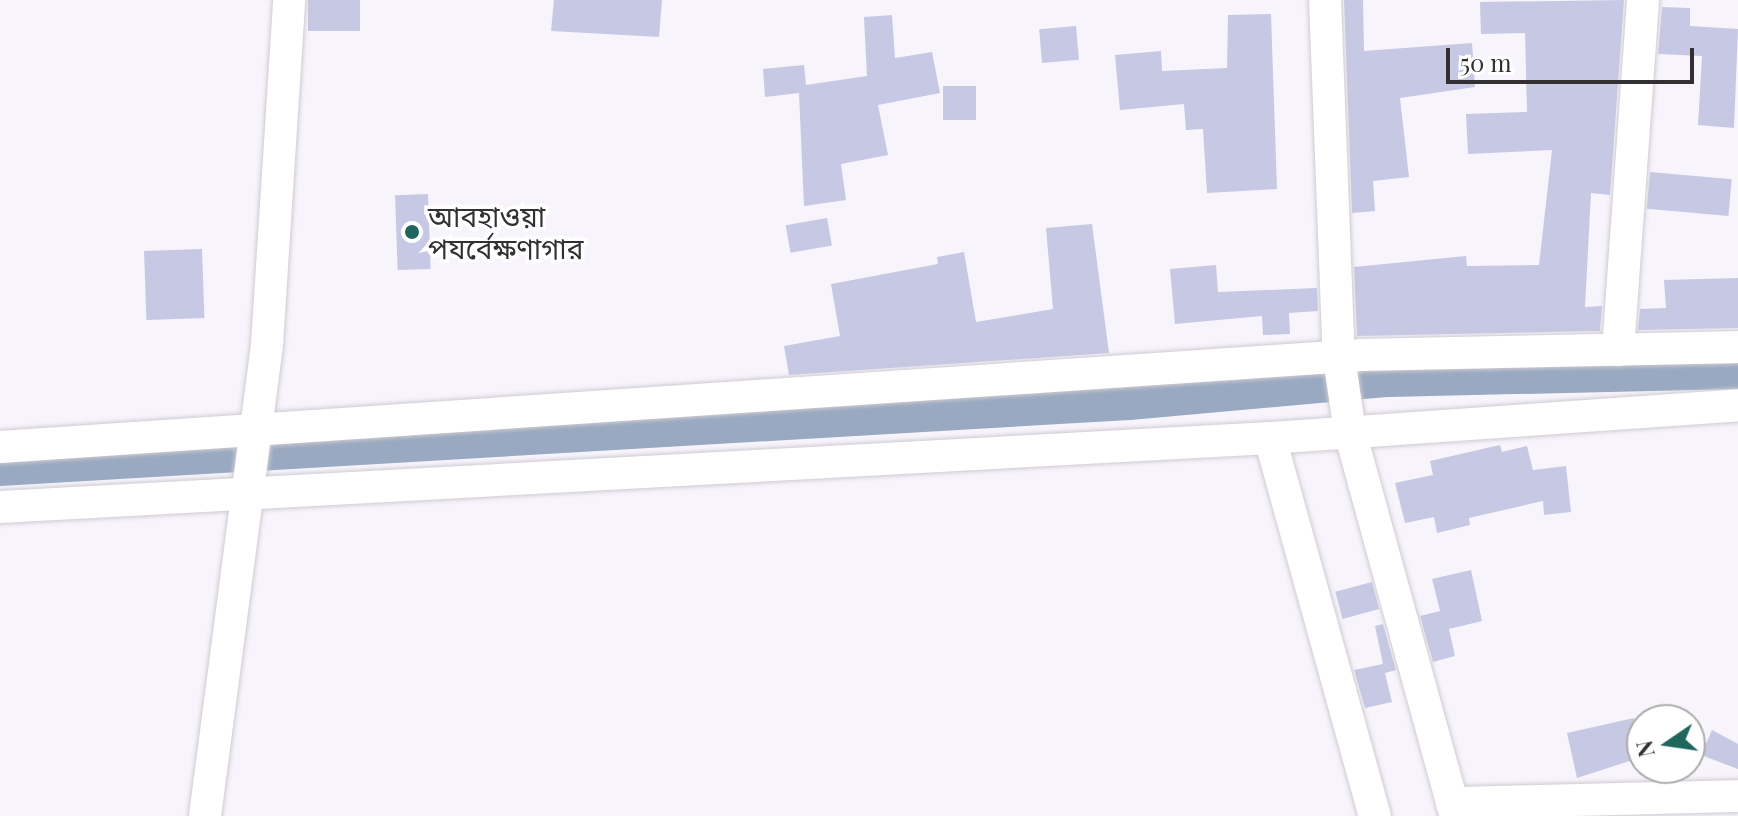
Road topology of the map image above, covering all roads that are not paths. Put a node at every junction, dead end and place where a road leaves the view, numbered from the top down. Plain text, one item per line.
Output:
1 (289, 0) edge
2 (1325, 0) edge
3 (1643, 0) edge
4 (1738, 347) edge
5 (1618, 350) junction
6 (1339, 357) junction
7 (1738, 405) edge
8 (251, 428) junction
9 (1350, 432) junction
10 (1270, 438) junction
11 (0, 447) edge
12 (245, 497) junction
13 (0, 507) edge
14 (1738, 796) edge
15 (1454, 809) edge
16 (205, 816) edge
17 (1375, 816) edge

1 - 8 street
2 - 6 street
3 - 5 street
4 - 5 street
5 - 6 street
6 - 8 street
6 - 9 street
7 - 9 street
8 - 11 street
8 - 12 street
9 - 10 street
9 - 15 street
10 - 12 street
10 - 17 street
12 - 13 street
12 - 16 street
14 - 15 street

